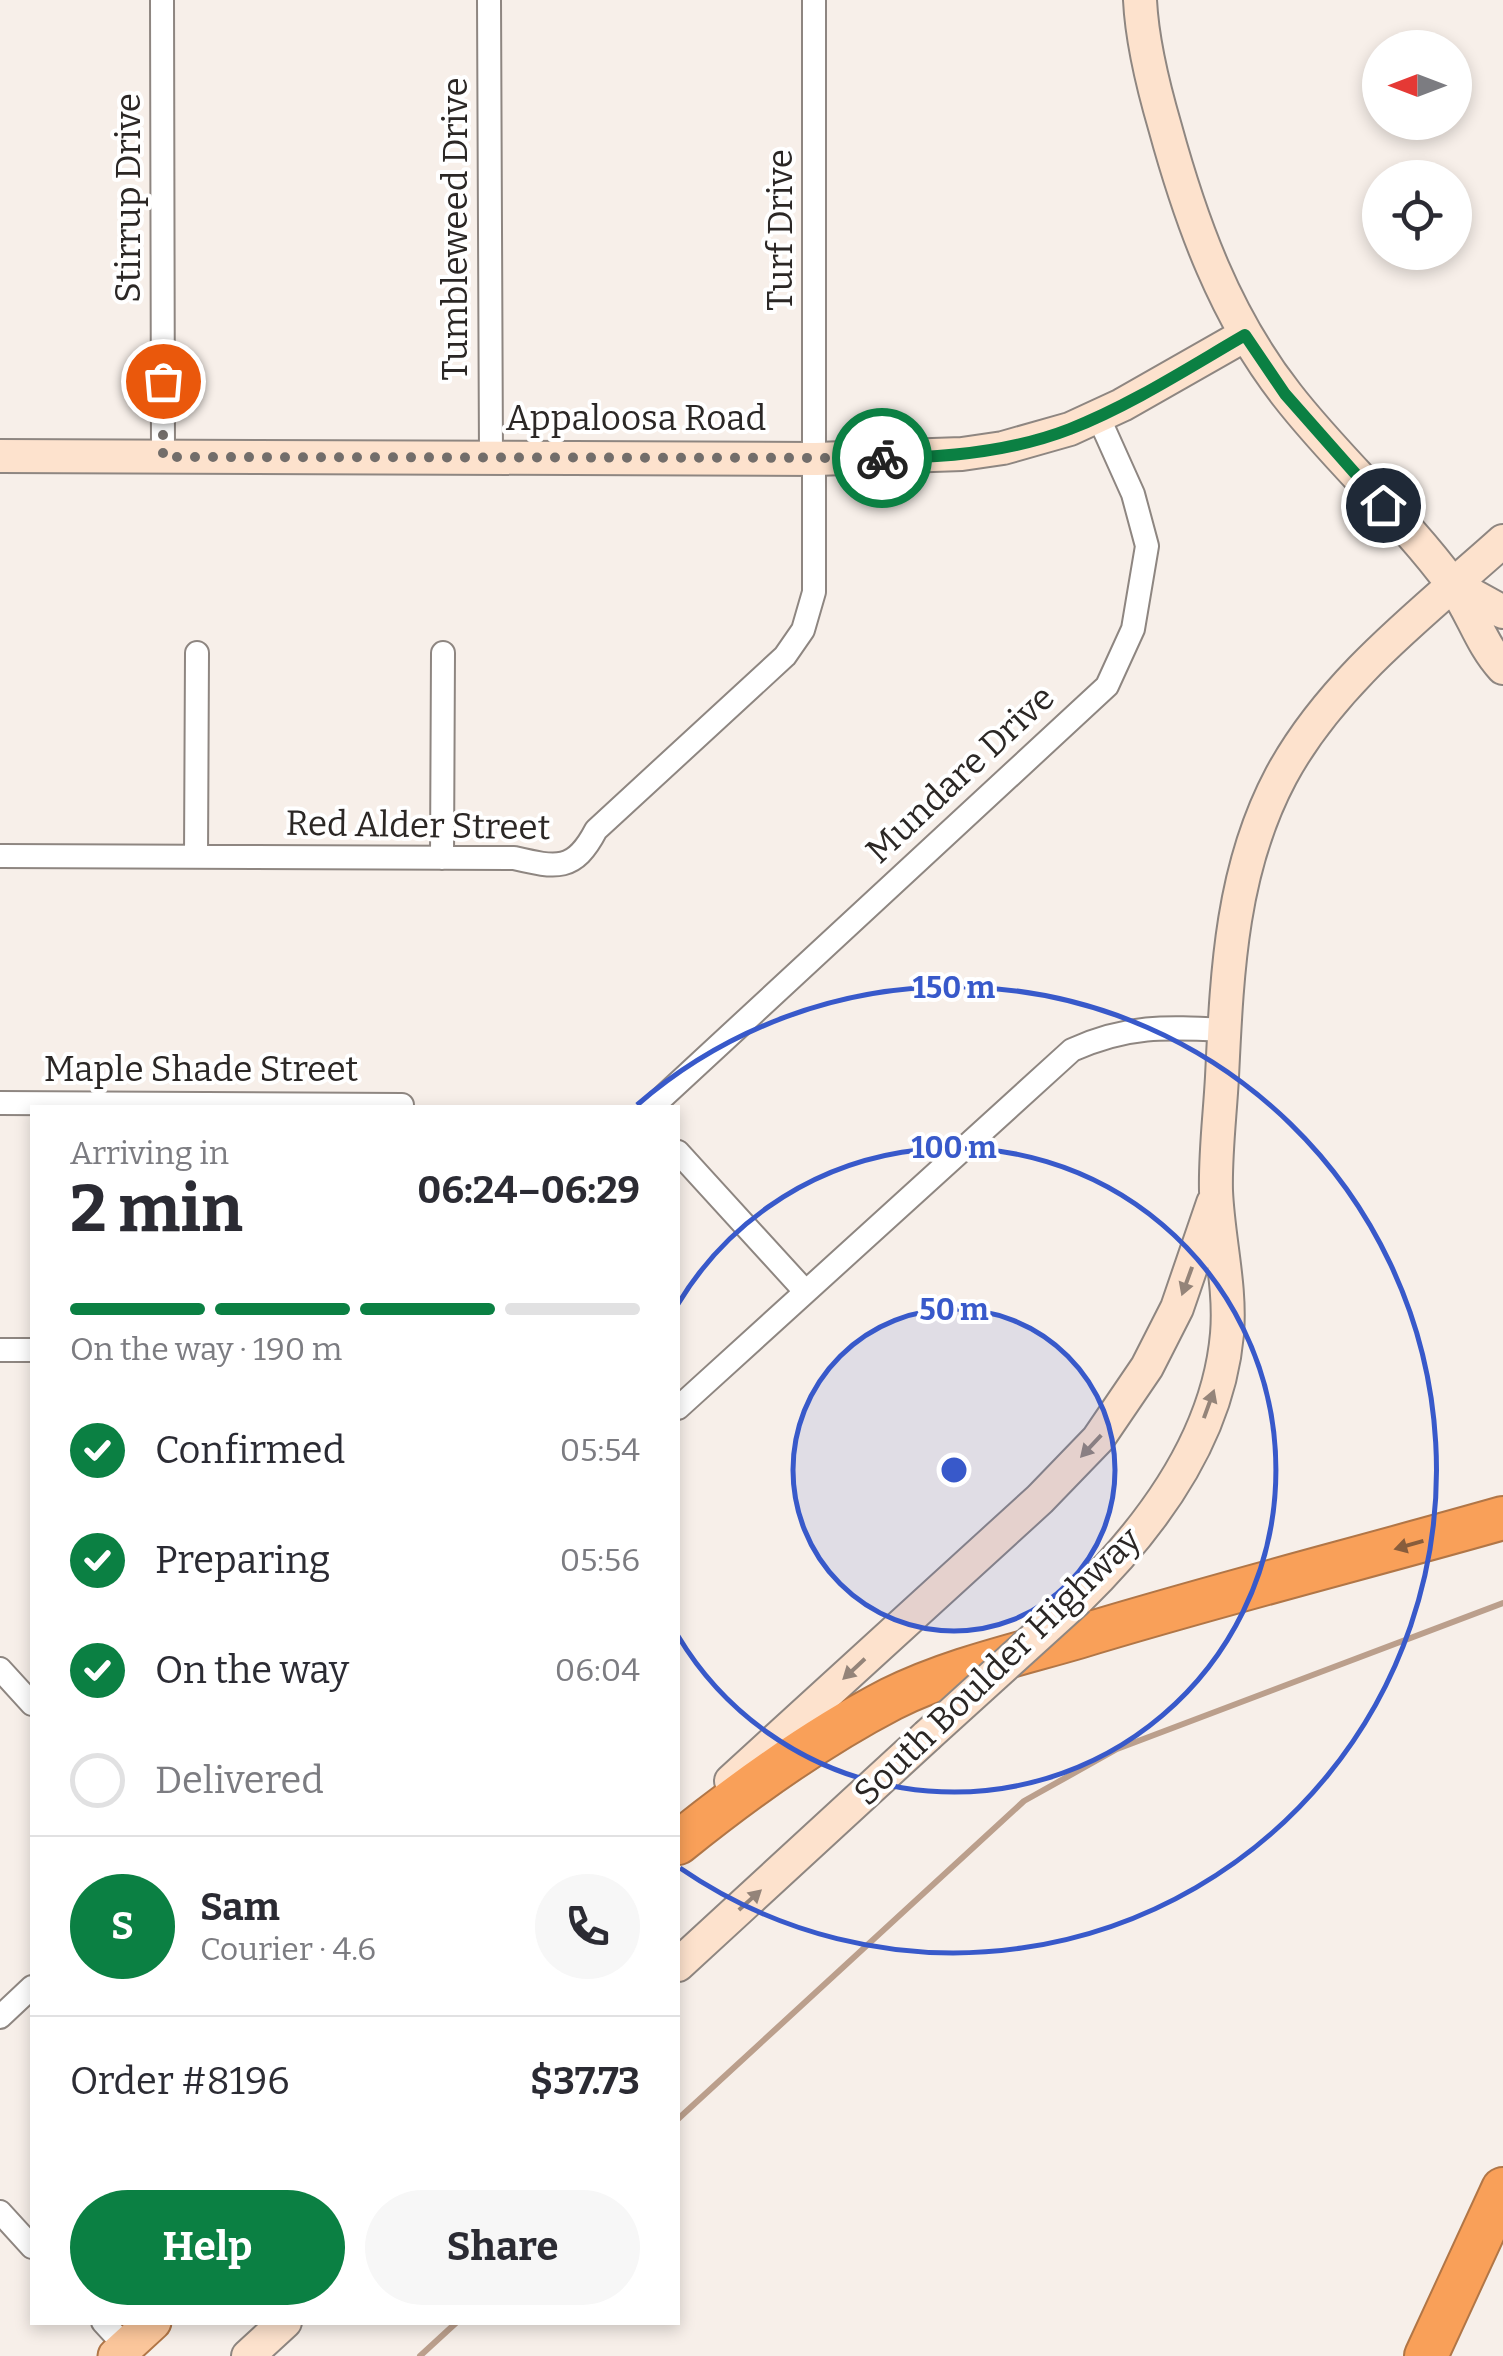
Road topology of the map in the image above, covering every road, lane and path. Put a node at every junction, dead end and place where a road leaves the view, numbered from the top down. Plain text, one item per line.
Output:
1 (162, 0) edge
2 (489, 0) edge
3 (814, 0) edge
4 (1140, 0) edge
5 (1245, 335) junction
6 (1098, 416) junction
7 (0, 456) edge
8 (163, 457) junction
9 (491, 457) junction
10 (816, 459) junction
11 (1503, 541) edge
12 (1454, 586) junction
13 (1503, 612) edge
14 (197, 653) dead end
15 (443, 653) dead end
16 (1503, 668) edge
17 (0, 856) edge
18 (196, 857) junction
19 (442, 858) junction
20 (1224, 1030) junction
21 (0, 1103) edge
22 (402, 1105) dead end
23 (654, 1105) edge
24 (680, 1154) edge
25 (1216, 1191) junction
26 (804, 1290) junction
27 (0, 1350) edge
28 (30, 1350) edge
29 (680, 1406) edge
30 (1503, 1518) edge
31 (0, 1669) edge
32 (30, 1702) edge
33 (680, 1831) edge
34 (680, 1842) edge
35 (680, 1963) edge
36 (30, 1990) edge
37 (0, 2017) edge
38 (1503, 2189) edge
39 (0, 2212) edge
40 (30, 2245) edge
41 (1503, 2251) edge
42 (150, 2325) edge
43 (282, 2325) edge
44 (125, 2345) edge
45 (248, 2356) edge
46 (1426, 2356) edge
47 (1450, 2356) edge

1 - 8 street, Stirrup Drive
2 - 9 street, Tumbleweed Drive
3 - 10 street, Turf Drive
4 - 5 main road
5 - 6 main road, Appaloosa Road
5 - 12 main road
6 - 10 main road, Appaloosa Road
6 - 23 street, Mundare Drive
7 - 8 main road, Appaloosa Road
8 - 9 main road, Appaloosa Road
9 - 10 main road, Appaloosa Road
10 - 19 street, Red Alder Street
11 - 12 main road, South Boulder Highway
12 - 13 main road
12 - 16 main road
12 - 20 main road, South Boulder Highway
14 - 18 street
15 - 19 street
17 - 18 street, Red Alder Street
18 - 19 street, Red Alder Street
20 - 25 main road, South Boulder Highway
20 - 26 street
21 - 22 street, Maple Shade Street
24 - 26 street
25 -> 33 main road, South Boulder Highway
35 -> 25 main road, South Boulder Highway, bridge
26 - 29 street
27 - 28 street
30 -> 34 highway
31 - 32 street
36 - 37 street
38 - 46 highway
39 - 40 street
41 - 47 highway
42 - 44 main road
43 - 45 main road

